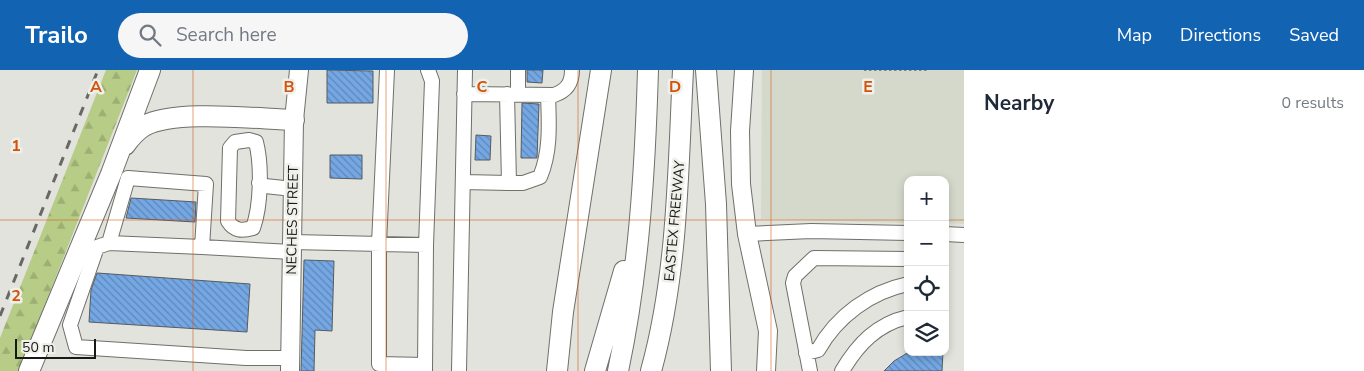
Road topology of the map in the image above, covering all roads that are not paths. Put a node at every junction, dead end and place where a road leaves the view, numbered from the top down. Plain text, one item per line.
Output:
1 (150, 70) edge
2 (299, 70) edge
3 (387, 70) edge
4 (428, 70) edge
5 (465, 70) edge
6 (518, 70) edge
7 (572, 70) edge
8 (601, 70) edge
9 (648, 70) edge
10 (682, 70) edge
11 (706, 70) edge
12 (744, 70) edge
13 (464, 94) junction
14 (513, 94) junction
15 (548, 95) junction
16 (294, 120) junction
17 (119, 153) junction
18 (462, 182) junction
19 (259, 183) junction
20 (509, 183) junction
21 (293, 189) junction
22 (642, 196) junction
23 (904, 233) edge
24 (747, 234) junction
25 (949, 234) edge
26 (964, 235) edge
27 (109, 243) junction
28 (379, 244) junction
29 (426, 245) junction
30 (202, 247) junction
31 (292, 247) junction
32 (904, 260) edge
33 (904, 285) edge
34 (904, 318) edge
35 (662, 326) junction
36 (768, 331) junction
37 (806, 353) junction
38 (290, 365) edge
39 (425, 368) edge
40 (29, 371) edge
41 (458, 371) edge
42 (557, 371) edge
43 (595, 371) edge
44 (618, 371) edge
45 (651, 371) edge
46 (661, 371) edge
47 (721, 371) edge
48 (766, 371) edge
49 (775, 371) edge
50 (810, 371) edge
51 (842, 371) edge

1 - 17 highway
2 - 16 main road, NECHES STREET
3 - 28 street
4 - 29 street
5 - 13 street
6 - 14 street
7 - 15 street
8 - 42 highway
9 - 22 highway
10 - 35 highway, EASTEX FREEWAY
11 - 47 highway
12 - 24 main road
13 - 14 street
13 - 18 street
14 - 15 street
14 - 20 street
15 - 20 street
16 - 17 highway
16 - 21 main road, NECHES STREET
17 - 40 highway
18 - 20 street
18 - 41 street
19 - 19 street
19 - 21 street
21 - 31 main road, NECHES STREET
22 - 43 highway
22 - 44 highway
23 - 24 street
24 - 36 main road
25 - 26 street
27 - 30 street
27 - 30 street
27 - 38 street
28 - 29 street
28 - 31 street
28 - 39 street
29 - 39 street
30 - 31 street
31 - 38 main road, NECHES STREET
32 - 37 street
33 - 37 street
34 - 51 street
35 - 45 highway, EASTEX FREEWAY
35 - 46 highway
36 - 48 main road
36 - 49 main road
37 - 50 street

